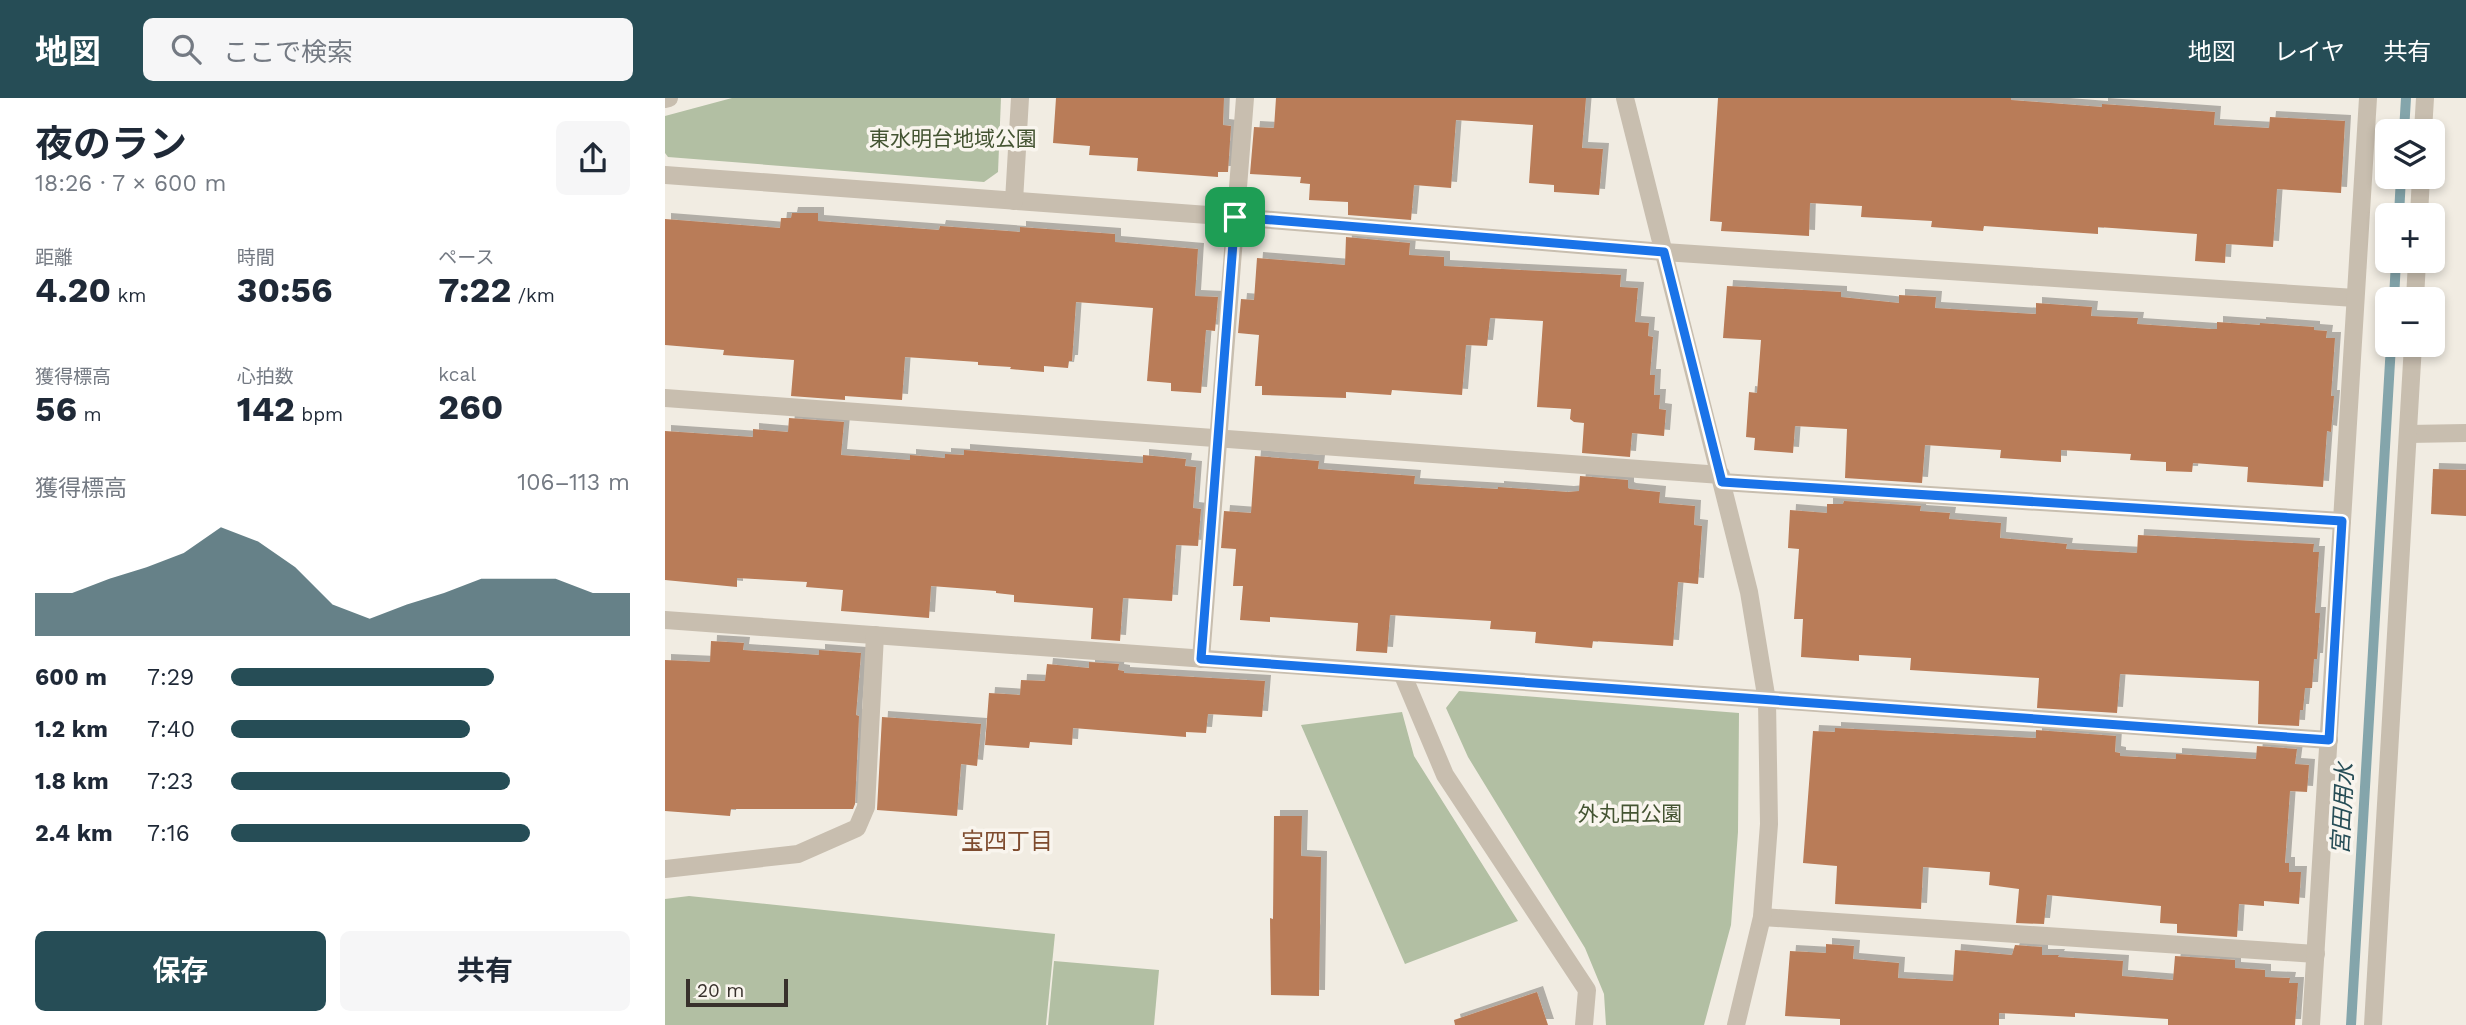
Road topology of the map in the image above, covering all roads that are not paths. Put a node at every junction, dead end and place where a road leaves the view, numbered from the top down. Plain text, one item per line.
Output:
1 (1020, 98) edge
2 (1245, 98) edge
3 (1625, 98) edge
4 (2368, 98) edge
5 (2425, 98) edge
6 (2424, 119) edge
7 (665, 175) edge
8 (1014, 201) junction
9 (1235, 217) junction
10 (1664, 252) junction
11 (2355, 298) junction
12 (2412, 357) edge
13 (665, 398) edge
14 (2466, 433) edge
15 (2408, 434) junction
16 (1218, 438) junction
17 (1721, 478) junction
18 (2342, 521) junction
19 (665, 620) edge
20 (875, 635) junction
21 (1201, 659) junction
22 (1402, 673) junction
23 (1767, 701) junction
24 (2329, 740) junction
25 (665, 869) edge
26 (1762, 917) junction
27 (2316, 954) junction
28 (1584, 1025) edge
29 (1736, 1025) edge
30 (2311, 1025) edge
31 (2373, 1025) edge

1 - 8 street
2 - 9 street
3 - 10 street
4 - 11 street
5 - 6 street
7 - 8 street
8 - 9 street
9 - 10 street
9 - 16 street
10 - 11 street
10 - 17 street
11 - 18 street
12 - 15 street
13 - 16 street
14 - 15 street
15 - 31 street
16 - 17 street
16 - 21 street
17 - 18 street
17 - 23 street
18 - 24 street
19 - 20 street
20 - 21 street
20 - 25 street
21 - 22 street
22 - 23 street
22 - 28 street
23 - 24 street
23 - 26 street
24 - 27 street
26 - 27 street
26 - 29 street
27 - 30 street

